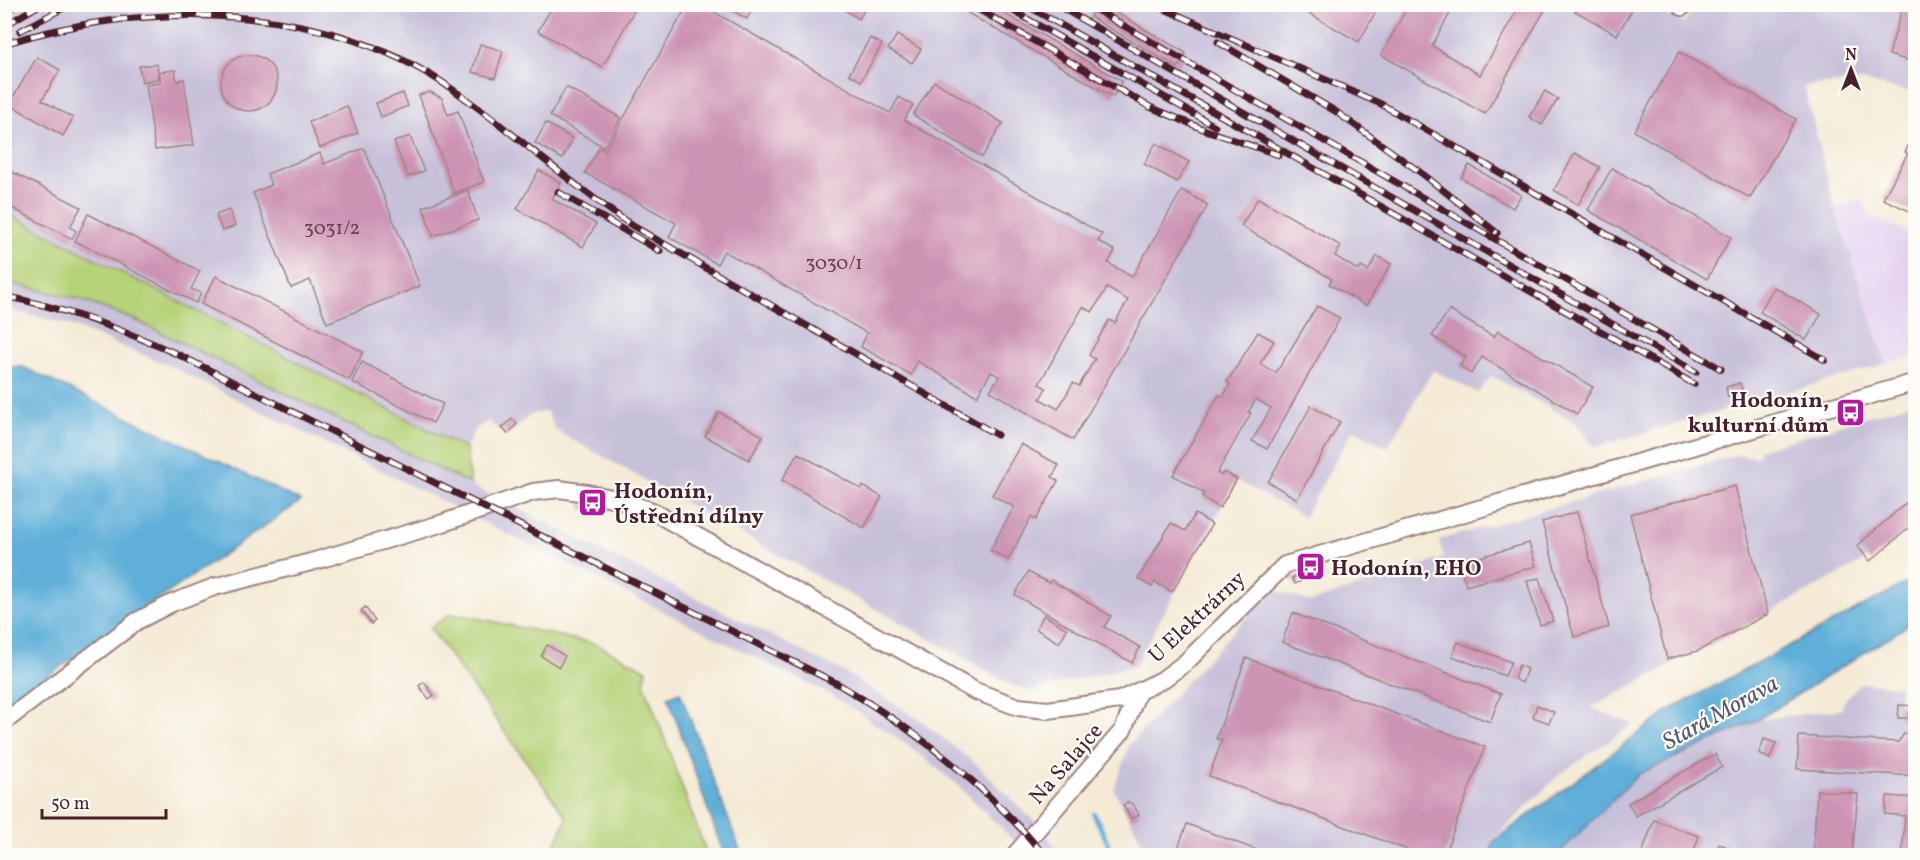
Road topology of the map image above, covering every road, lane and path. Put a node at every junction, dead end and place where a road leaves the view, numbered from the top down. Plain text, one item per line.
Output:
1 (1916, 382) edge
2 (1137, 694) junction
3 (4, 722) edge
4 (1014, 855) edge

1 - 2 street, U Elektrárny
2 - 3 street, U Elektrárny
2 - 4 street, Na Salajce

